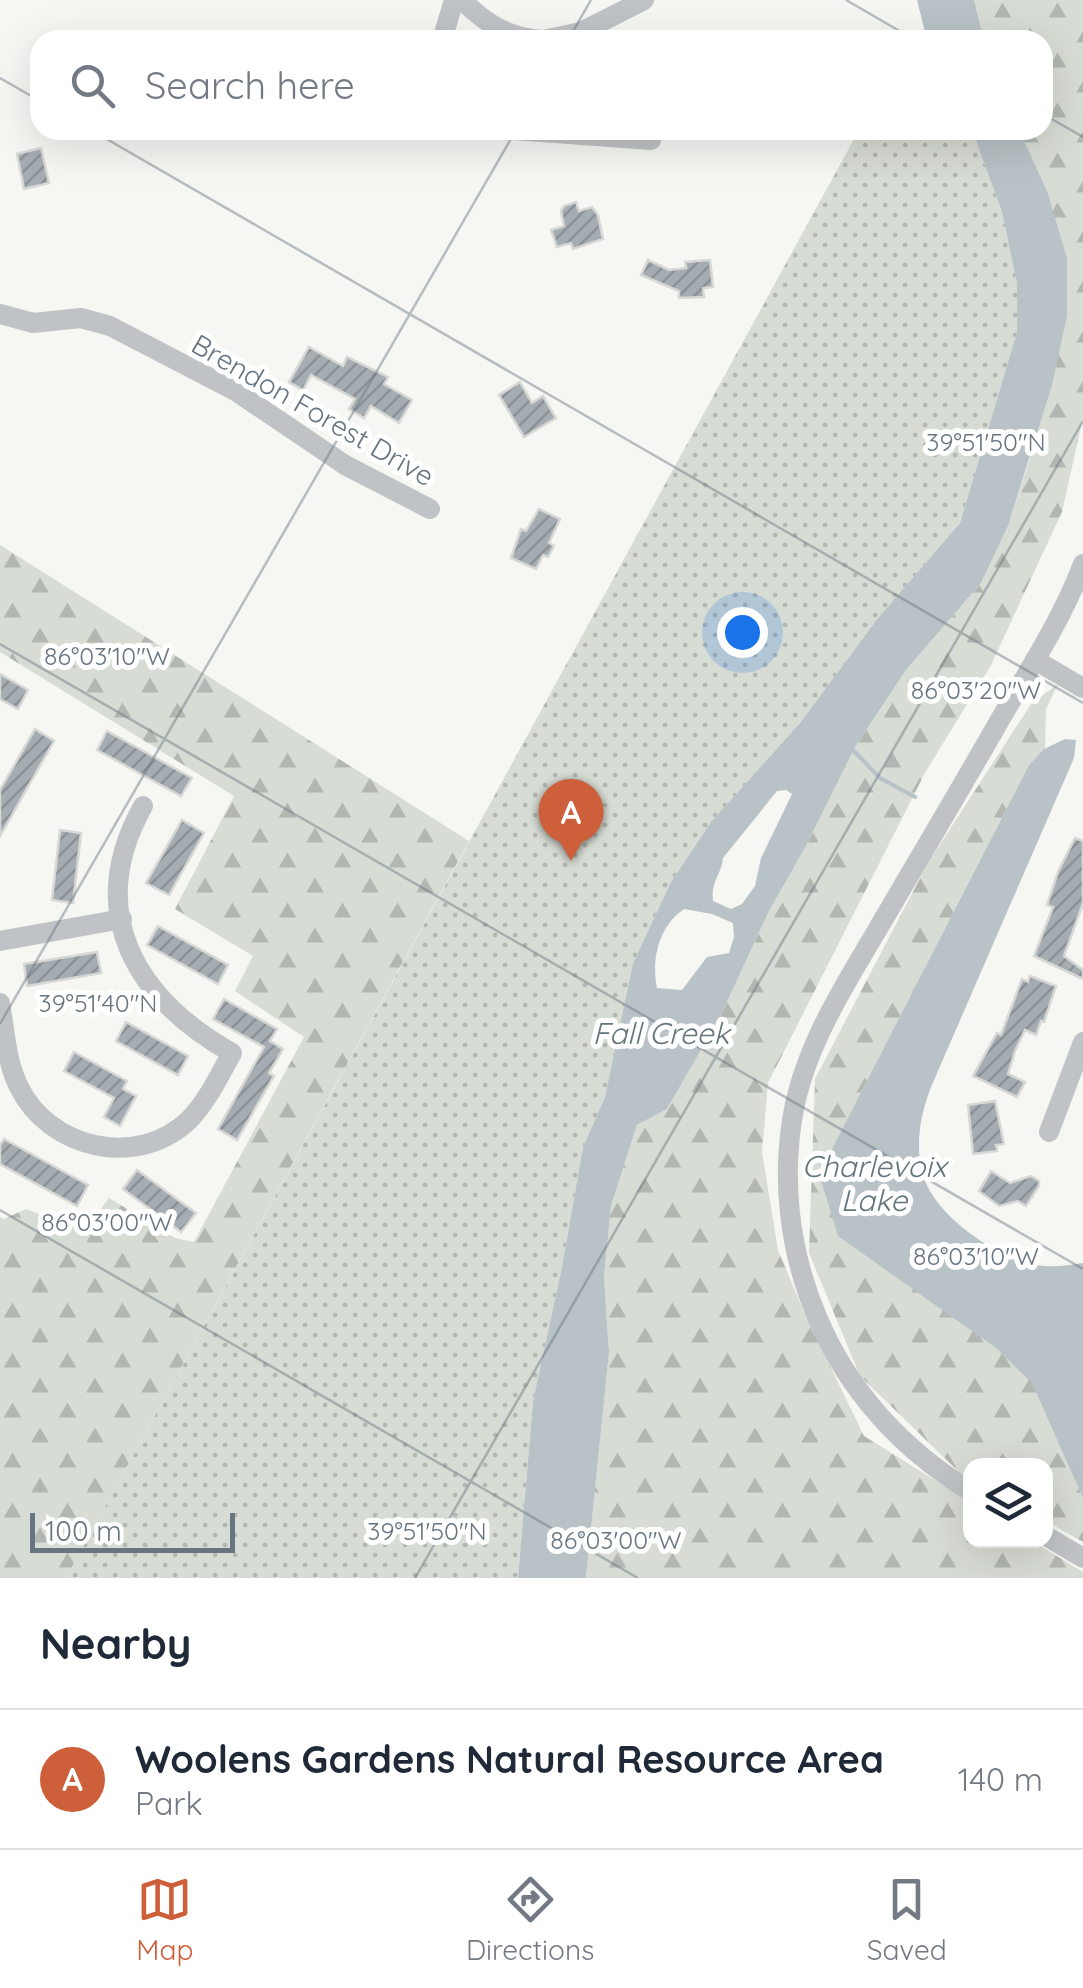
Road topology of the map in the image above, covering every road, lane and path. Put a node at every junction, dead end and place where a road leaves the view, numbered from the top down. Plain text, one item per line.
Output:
1 (454, 0) edge
2 (462, 0) edge
3 (644, 0) edge
4 (445, 30) edge
5 (498, 30) edge
6 (585, 30) edge
7 (0, 314) edge
8 (430, 509) dead end
9 (1083, 564) edge
10 (1035, 660) junction
11 (1083, 688) edge
12 (143, 806) dead end
13 (122, 919) junction
14 (0, 941) edge
15 (0, 1003) edge
16 (1083, 1042) edge
17 (10, 1090) edge
18 (1050, 1132) dead end
19 (963, 1487) edge
20 (1053, 1540) edge
21 (1083, 1558) edge

1 - 4 street
2 - 5 street
3 - 6 street
7 - 8 street, Brendon Forest Drive
9 - 10 street
10 - 11 street
10 - 19 street
12 - 13 street
13 - 14 street
13 - 17 street
15 - 17 street
16 - 18 street
20 - 21 street

